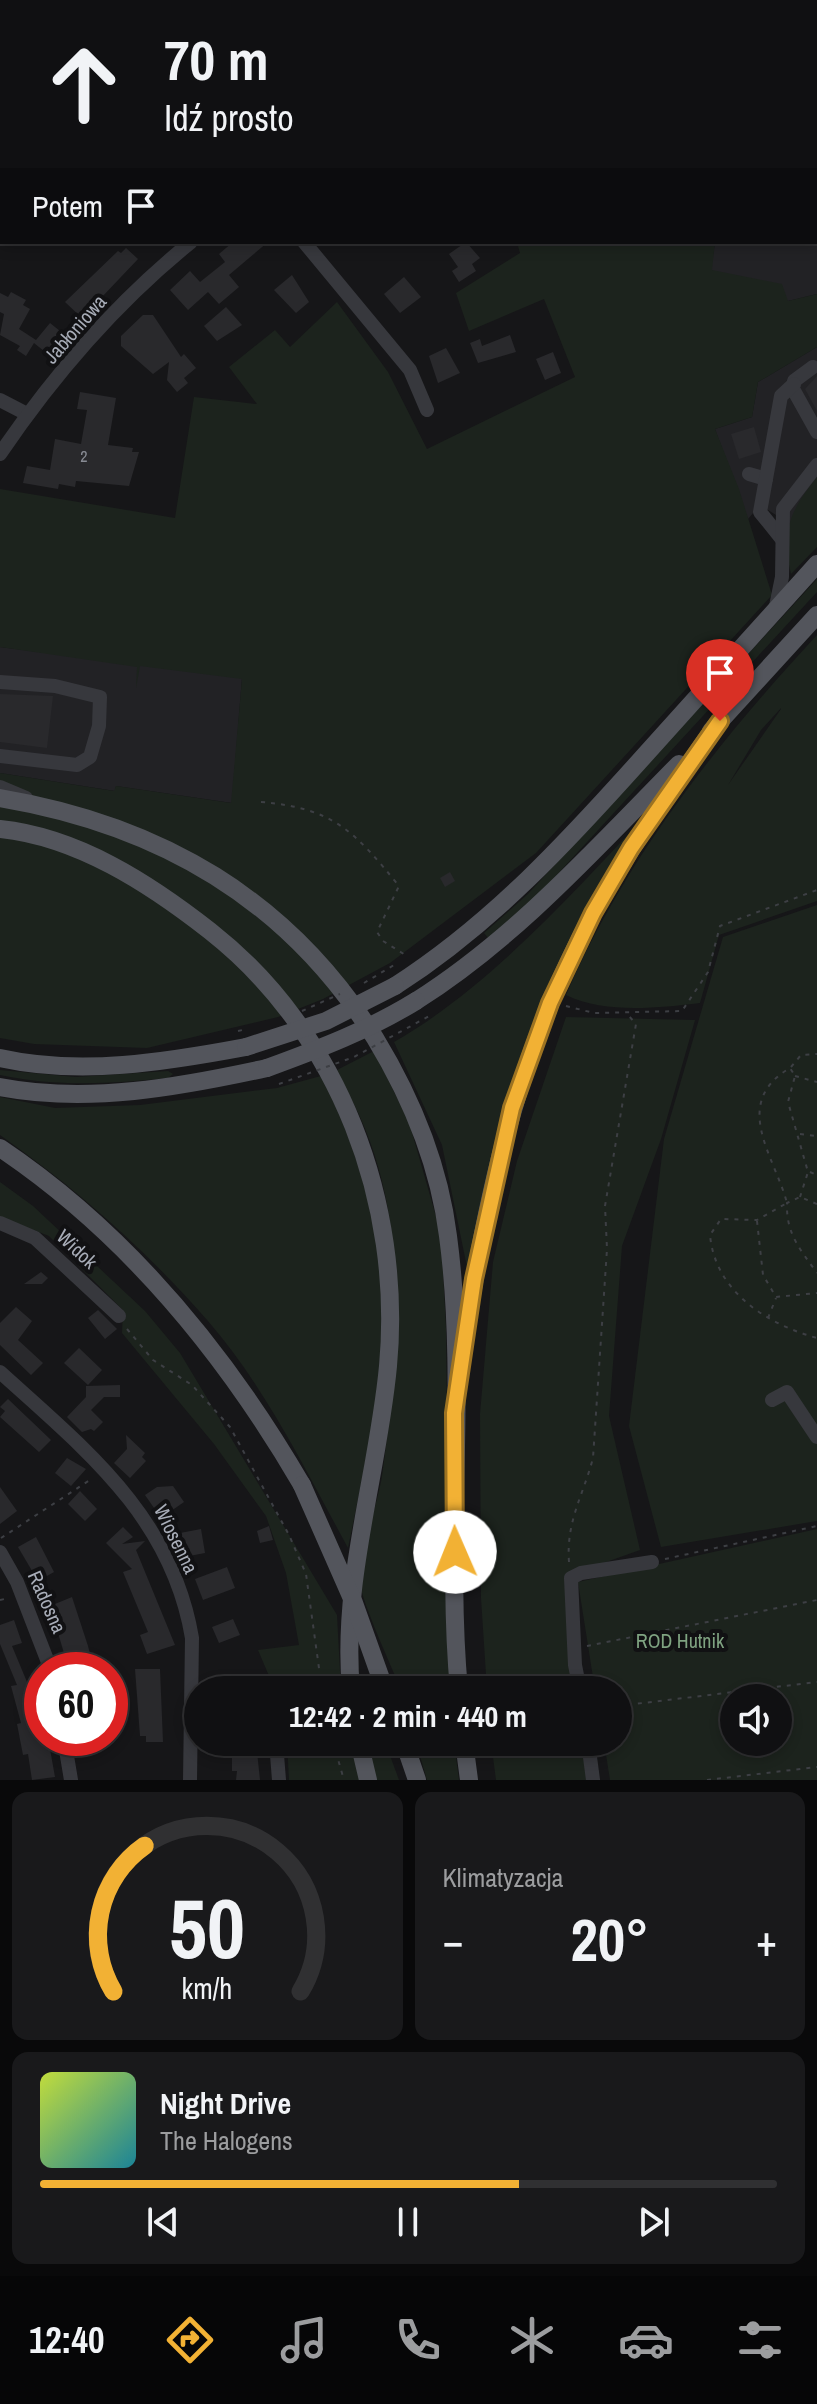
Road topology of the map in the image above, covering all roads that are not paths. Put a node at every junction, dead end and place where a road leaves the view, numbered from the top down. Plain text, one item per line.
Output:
1 (189, 244) edge
2 (306, 244) edge
3 (813, 367) dead end
4 (794, 384) junction
5 (0, 400) edge
6 (427, 410) dead end
7 (27, 414) junction
8 (817, 432) edge
9 (0, 454) edge
10 (817, 465) edge
11 (749, 474) dead end
12 (766, 479) junction
13 (781, 538) junction
14 (817, 564) edge
15 (775, 611) junction
16 (817, 615) edge
17 (0, 682) edge
18 (717, 724) junction
19 (0, 756) edge
20 (0, 787) edge
21 (0, 798) edge
22 (41, 805) junction
23 (0, 829) edge
24 (0, 1058) edge
25 (0, 1087) edge
26 (0, 1148) edge
27 (0, 1223) edge
28 (119, 1316) road end
29 (0, 1372) edge
30 (772, 1400) dead end
31 (454, 1413) junction
32 (817, 1437) edge
33 (0, 1552) edge
34 (652, 1562) road end
35 (44, 1652) edge
36 (351, 1676) edge
37 (380, 1676) edge
38 (459, 1676) edge
39 (578, 1676) edge
40 (67, 1756) edge
41 (277, 1756) edge
42 (362, 1756) edge
43 (409, 1756) edge
44 (466, 1756) edge
45 (590, 1756) edge
46 (71, 1780) edge
47 (190, 1780) edge
48 (279, 1780) edge
49 (368, 1780) edge
50 (417, 1780) edge
51 (469, 1780) edge
52 (593, 1780) edge

1 - 7 street, Jabłoniowa
2 - 6 street
3 - 4 street
4 - 8 street
4 - 12 street
5 - 7 street
7 - 9 street, Jabłoniowa
10 - 13 street
11 - 12 street
12 - 13 street
13 - 15 street
14 - 15 main road
15 - 24 main road, bridge
16 - 18 main road
17 - 19 street
18 - 25 main road, bridge
18 - 31 main road
20 - 22 street
21 - 22 main road
22 - 31 main road
23 - 36 main road
26 - 37 main road, bridge
27 - 28 street, Widok
29 - 47 street, Wiosenna
30 - 32 street
31 - 38 main road
33 - 35 street, Radosna
34 - 39 street
40 - 46 street
41 - 48 street
42 - 49 main road
43 - 50 main road
44 - 51 main road
45 - 52 street

